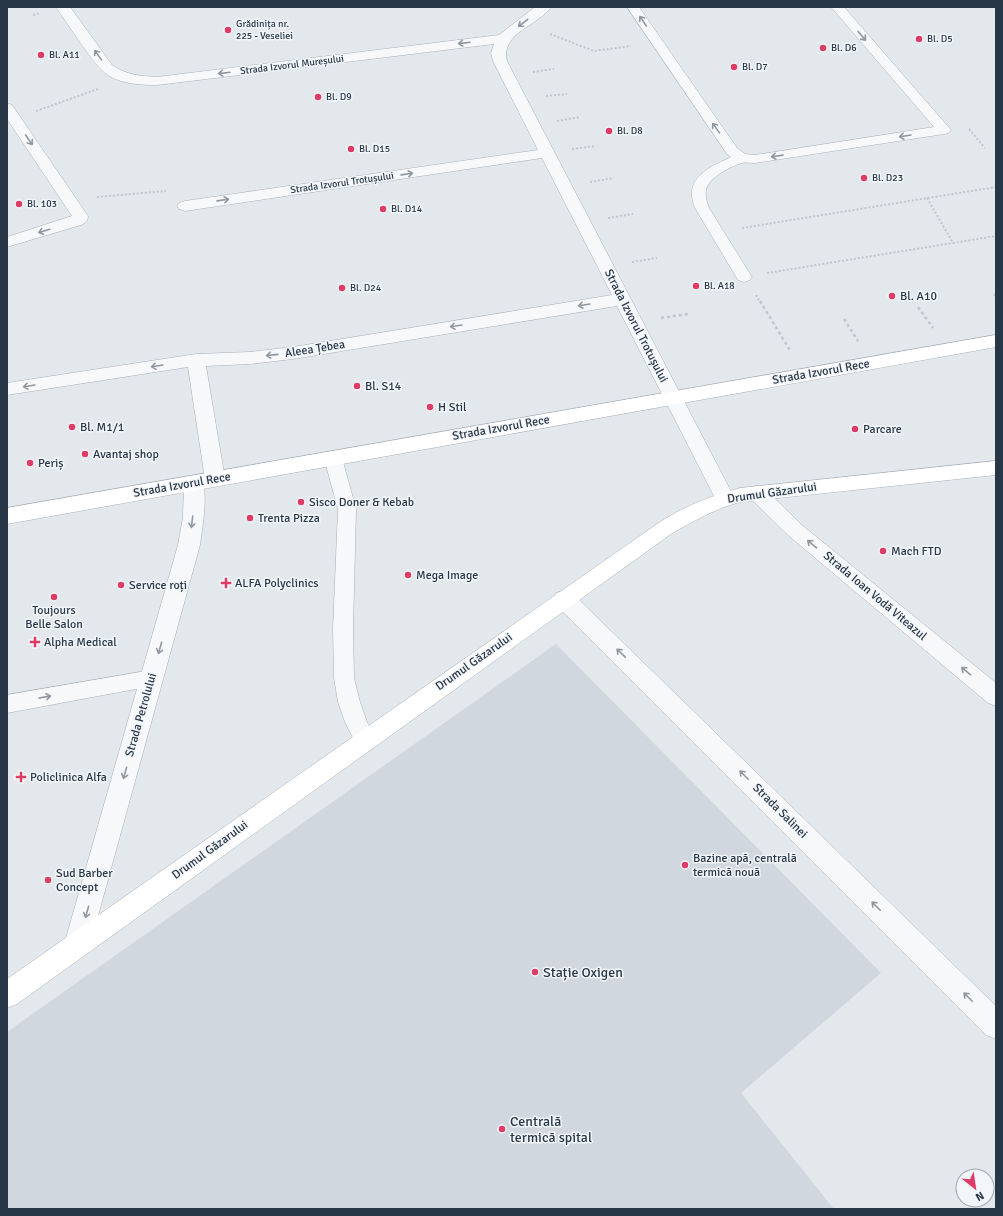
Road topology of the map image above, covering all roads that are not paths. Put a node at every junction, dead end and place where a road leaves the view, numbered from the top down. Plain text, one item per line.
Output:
1 (63, 7) edge
2 (544, 7) edge
3 (633, 7) edge
4 (837, 7) edge
5 (503, 39) junction
6 (9, 116) edge
7 (547, 153) junction
8 (740, 158) junction
9 (185, 206) dead end
10 (7, 242) edge
11 (744, 277) road end
12 (623, 299) junction
13 (996, 341) edge
14 (196, 360) junction
15 (7, 389) edge
16 (673, 398) junction
17 (333, 458) junction
18 (996, 468) edge
19 (204, 481) junction
20 (757, 493) junction
21 (725, 499) junction
22 (7, 516) edge
23 (564, 599) junction
24 (152, 678) junction
25 (996, 696) edge
26 (7, 704) edge
27 (365, 740) junction
28 (78, 945) junction
29 (7, 995) edge
30 (996, 1025) edge

5 -> 1 street, Strada Izvorul Mureșului
2 -> 5 street
8 -> 3 lane
4 -> 8 lane
5 - 7 street, Strada Izvorul Trotușului
6 -> 10 street
9 -> 7 street, Strada Izvorul Trotușului
7 - 12 street, Strada Izvorul Trotușului
8 - 11 lane
12 -> 14 street, Aleea Țebea
12 - 16 street, Strada Izvorul Trotușului
13 - 16 street, Strada Izvorul Rece
14 -> 15 street, Aleea Țebea
14 - 19 street, Strada Petrolului
16 - 17 street, Strada Izvorul Rece
16 - 21 street, Strada Izvorul Trotușului
17 - 19 street, Strada Izvorul Rece
17 - 27 lane
18 - 20 street, Drumul Găzarului
19 - 22 street, Strada Izvorul Rece
19 -> 24 street, Strada Petrolului
20 - 21 street, Drumul Găzarului
25 -> 20 street, Strada Ioan Vodă Viteazul
21 - 23 street, Drumul Găzarului
23 - 27 street, Drumul Găzarului
30 -> 23 street, Strada Salinei
26 -> 24 lane
24 -> 28 street, Strada Petrolului
27 - 28 street, Drumul Găzarului
28 - 29 street, Drumul Găzarului

